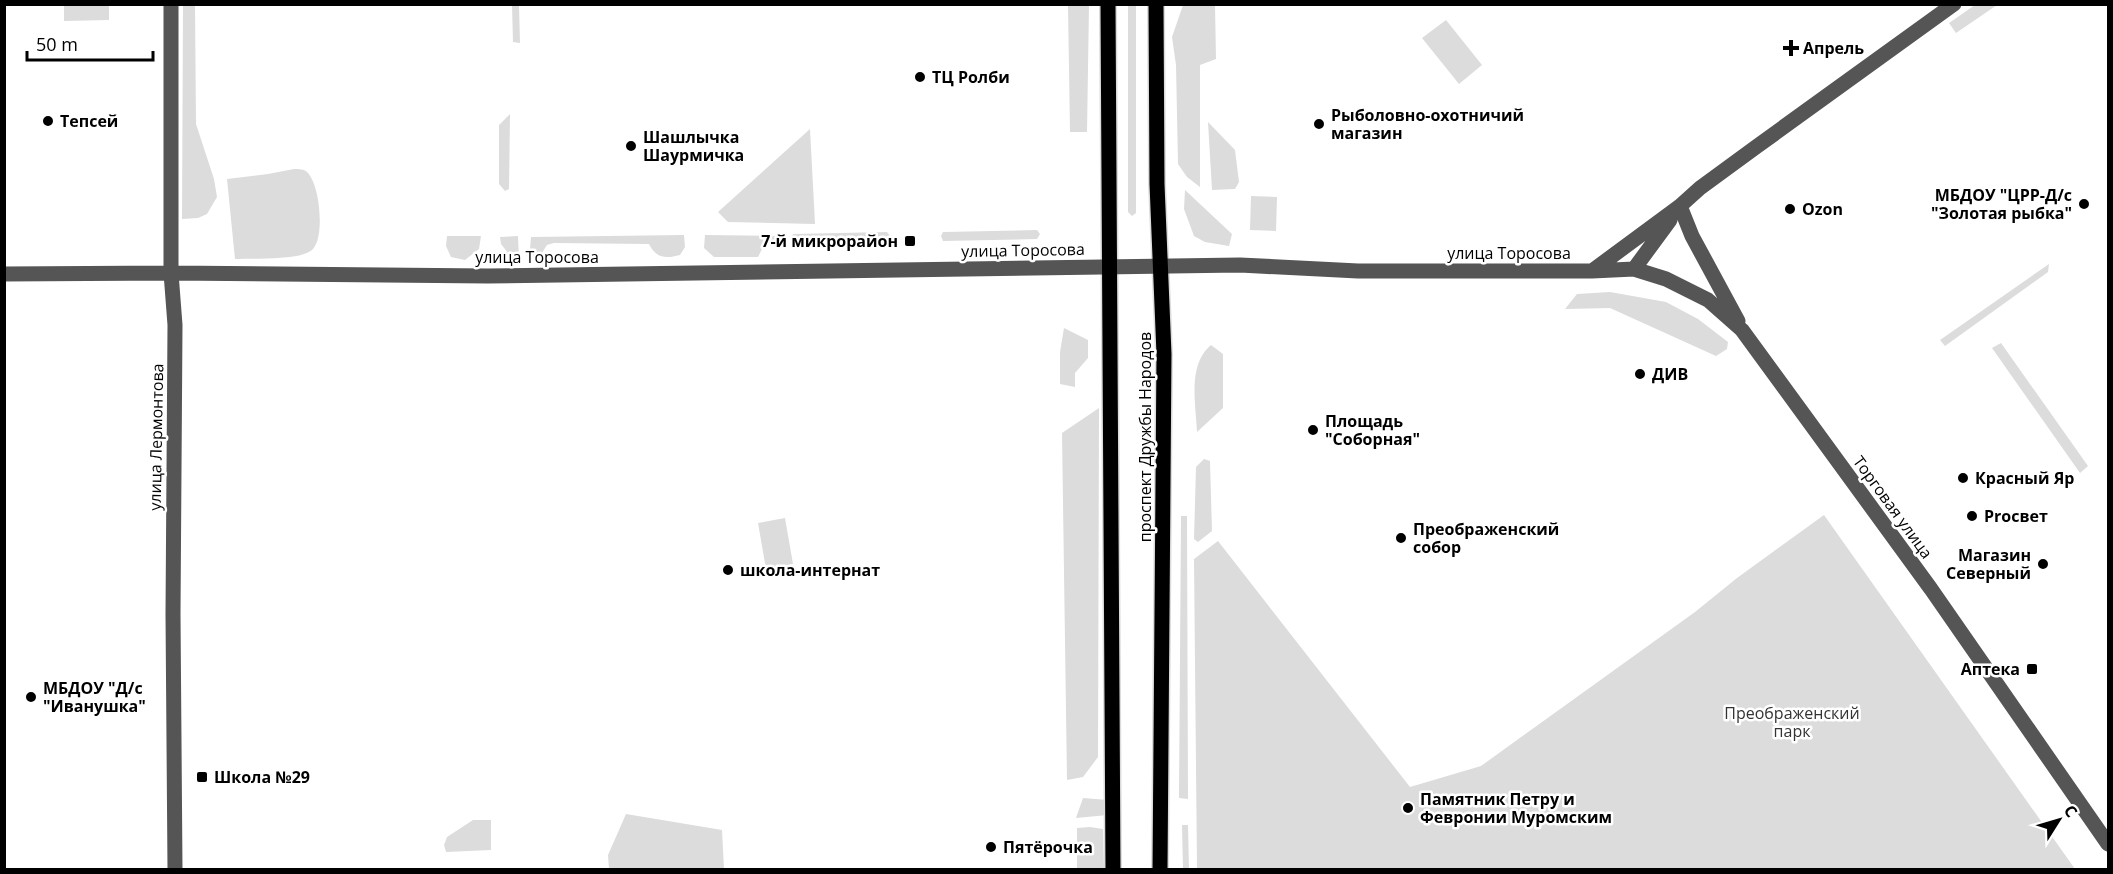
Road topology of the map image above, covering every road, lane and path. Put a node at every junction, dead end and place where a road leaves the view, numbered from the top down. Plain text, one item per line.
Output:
1 (171, 4) edge
2 (1108, 4) edge
3 (1156, 4) edge
4 (1954, 4) edge
5 (1680, 206) junction
6 (1637, 238) junction
7 (1161, 266) junction
8 (1110, 267) junction
9 (1634, 269) junction
10 (1592, 271) junction
11 (171, 273) junction
12 (4, 274) edge
13 (1742, 330) junction
14 (2109, 844) edge
15 (175, 870) edge
16 (1113, 870) edge
17 (1160, 870) edge

1 - 11 street, улица Лермонтова
2 - 8 main road
3 - 7 main road, проспект Дружбы Народов
4 - 5 street, улица Торосова
5 - 6 street, улица Торосова
5 - 9 street
5 - 13 street
6 - 9 street
6 - 10 street, улица Торосова
7 - 8 street, улица Торосова
7 - 10 street, улица Торосова
7 - 17 main road, проспект Дружбы Народов
8 - 11 street, улица Торосова
8 - 16 main road
9 - 10 street, Торговая улица
9 - 13 street, Торговая улица
11 - 12 street, улица Торосова
11 - 15 street, улица Лермонтова
13 - 14 street, Торговая улица

